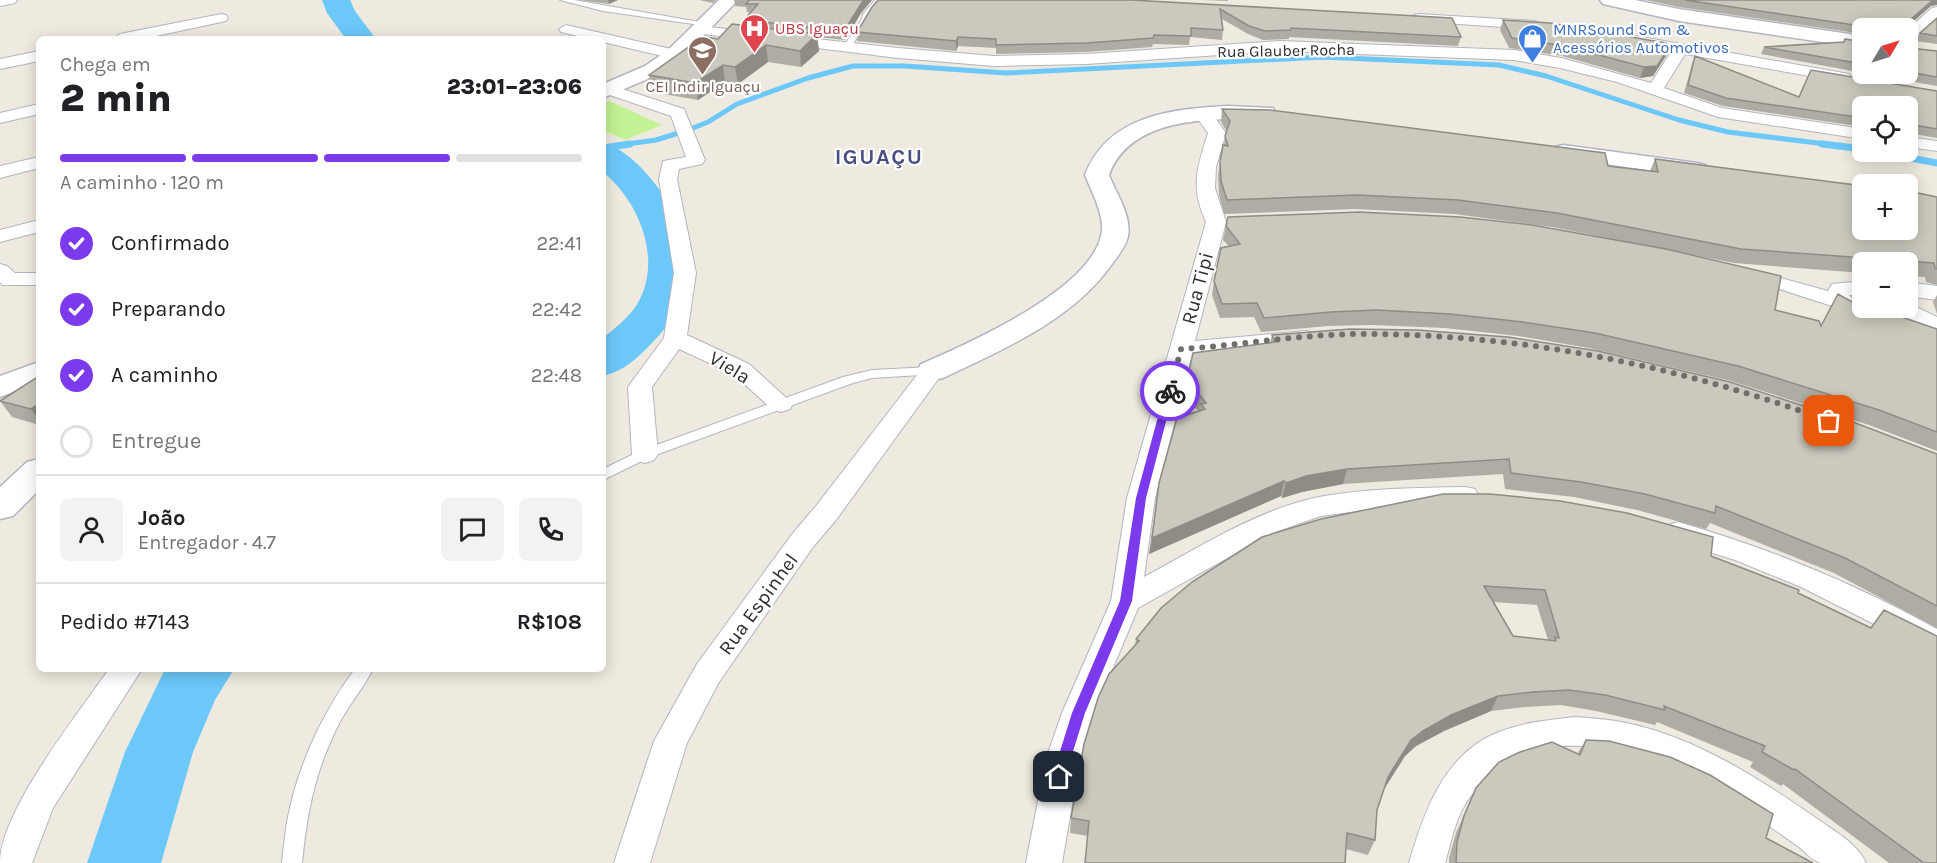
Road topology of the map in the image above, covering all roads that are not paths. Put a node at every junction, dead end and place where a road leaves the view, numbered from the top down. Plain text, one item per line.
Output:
1 (10, 0) edge
2 (564, 0) edge
3 (729, 0) edge
4 (879, 0) edge
5 (1609, 0) edge
6 (0, 2) edge
7 (1454, 4) dead end
8 (1936, 11) edge
9 (1403, 17) edge
10 (221, 18) dead end
11 (1461, 21) junction
12 (1547, 26) edge
13 (703, 27) junction
14 (566, 29) dead end
15 (1918, 35) edge
16 (134, 36) edge
17 (597, 36) edge
18 (606, 38) edge
19 (1624, 39) edge
20 (1852, 40) edge
21 (847, 47) junction
22 (1680, 49) junction
23 (675, 54) junction
24 (36, 57) edge
25 (0, 64) edge
26 (1852, 78) edge
27 (1656, 90) junction
28 (606, 91) edge
29 (36, 110) edge
30 (1204, 115) junction
31 (1290, 117) edge
32 (0, 118) edge
33 (1852, 132) edge
34 (1918, 143) edge
35 (1937, 146) edge
36 (1538, 149) edge
37 (36, 163) edge
38 (0, 172) edge
39 (1724, 174) edge
40 (36, 227) edge
41 (0, 234) edge
42 (0, 270) edge
43 (1733, 272) edge
44 (36, 279) edge
45 (1851, 293) edge
46 (1934, 293) edge
47 (1918, 298) edge
48 (1918, 312) edge
49 (1884, 318) edge
50 (1937, 325) edge
51 (1332, 335) edge
52 (1937, 337) edge
53 (675, 338) junction
54 (1181, 349) junction
55 (36, 353) edge
56 (0, 366) edge
57 (932, 371) junction
58 (36, 372) edge
59 (0, 387) edge
60 (782, 404) junction
61 (645, 454) junction
62 (36, 473) edge
63 (606, 474) edge
64 (1497, 498) edge
65 (0, 507) edge
66 (1654, 525) edge
67 (1126, 601) junction
68 (1937, 644) edge
69 (124, 672) edge
70 (363, 672) edge
71 (14, 863) edge
72 (292, 863) edge
73 (632, 863) edge
74 (1044, 863) edge
75 (1427, 863) edge
76 (1848, 863) edge

1 - 6 street
2 - 13 lane
3 - 13 street
4 - 21 lane
5 - 20 street
7 - 11 street
8 - 15 street
9 - 11 street
10 - 16 street
11 - 12 street
13 - 21 street, Rua Glauber Rocha
13 - 23 street
14 - 17 street
18 - 23 street
19 - 22 street
21 - 27 street, Rua Glauber Rocha
22 - 26 street
22 - 27 street
23 - 28 street
24 - 25 street
27 - 33 street, Rua Glauber Rocha
28 - 53 street
29 - 32 street
30 - 31 street
30 - 54 street, Rua Tipi
30 - 57 street
34 - 35 street
36 - 39 street
37 - 38 street
40 - 41 street
42 - 44 street
43 - 45 street
46 - 47 street
48 - 50 street
49 - 52 street
51 - 54 street
53 - 60 street, Viela
53 - 61 street
54 - 67 street, Rua Tipi
55 - 56 street
57 - 60 lane
57 - 73 street, Rua Espinhel
58 - 59 street
60 - 61 lane
61 - 63 lane
62 - 65 street
64 - 67 street
66 - 68 street
67 - 74 street, Rua Tipi
69 - 71 street
70 - 72 lane
75 - 76 street

